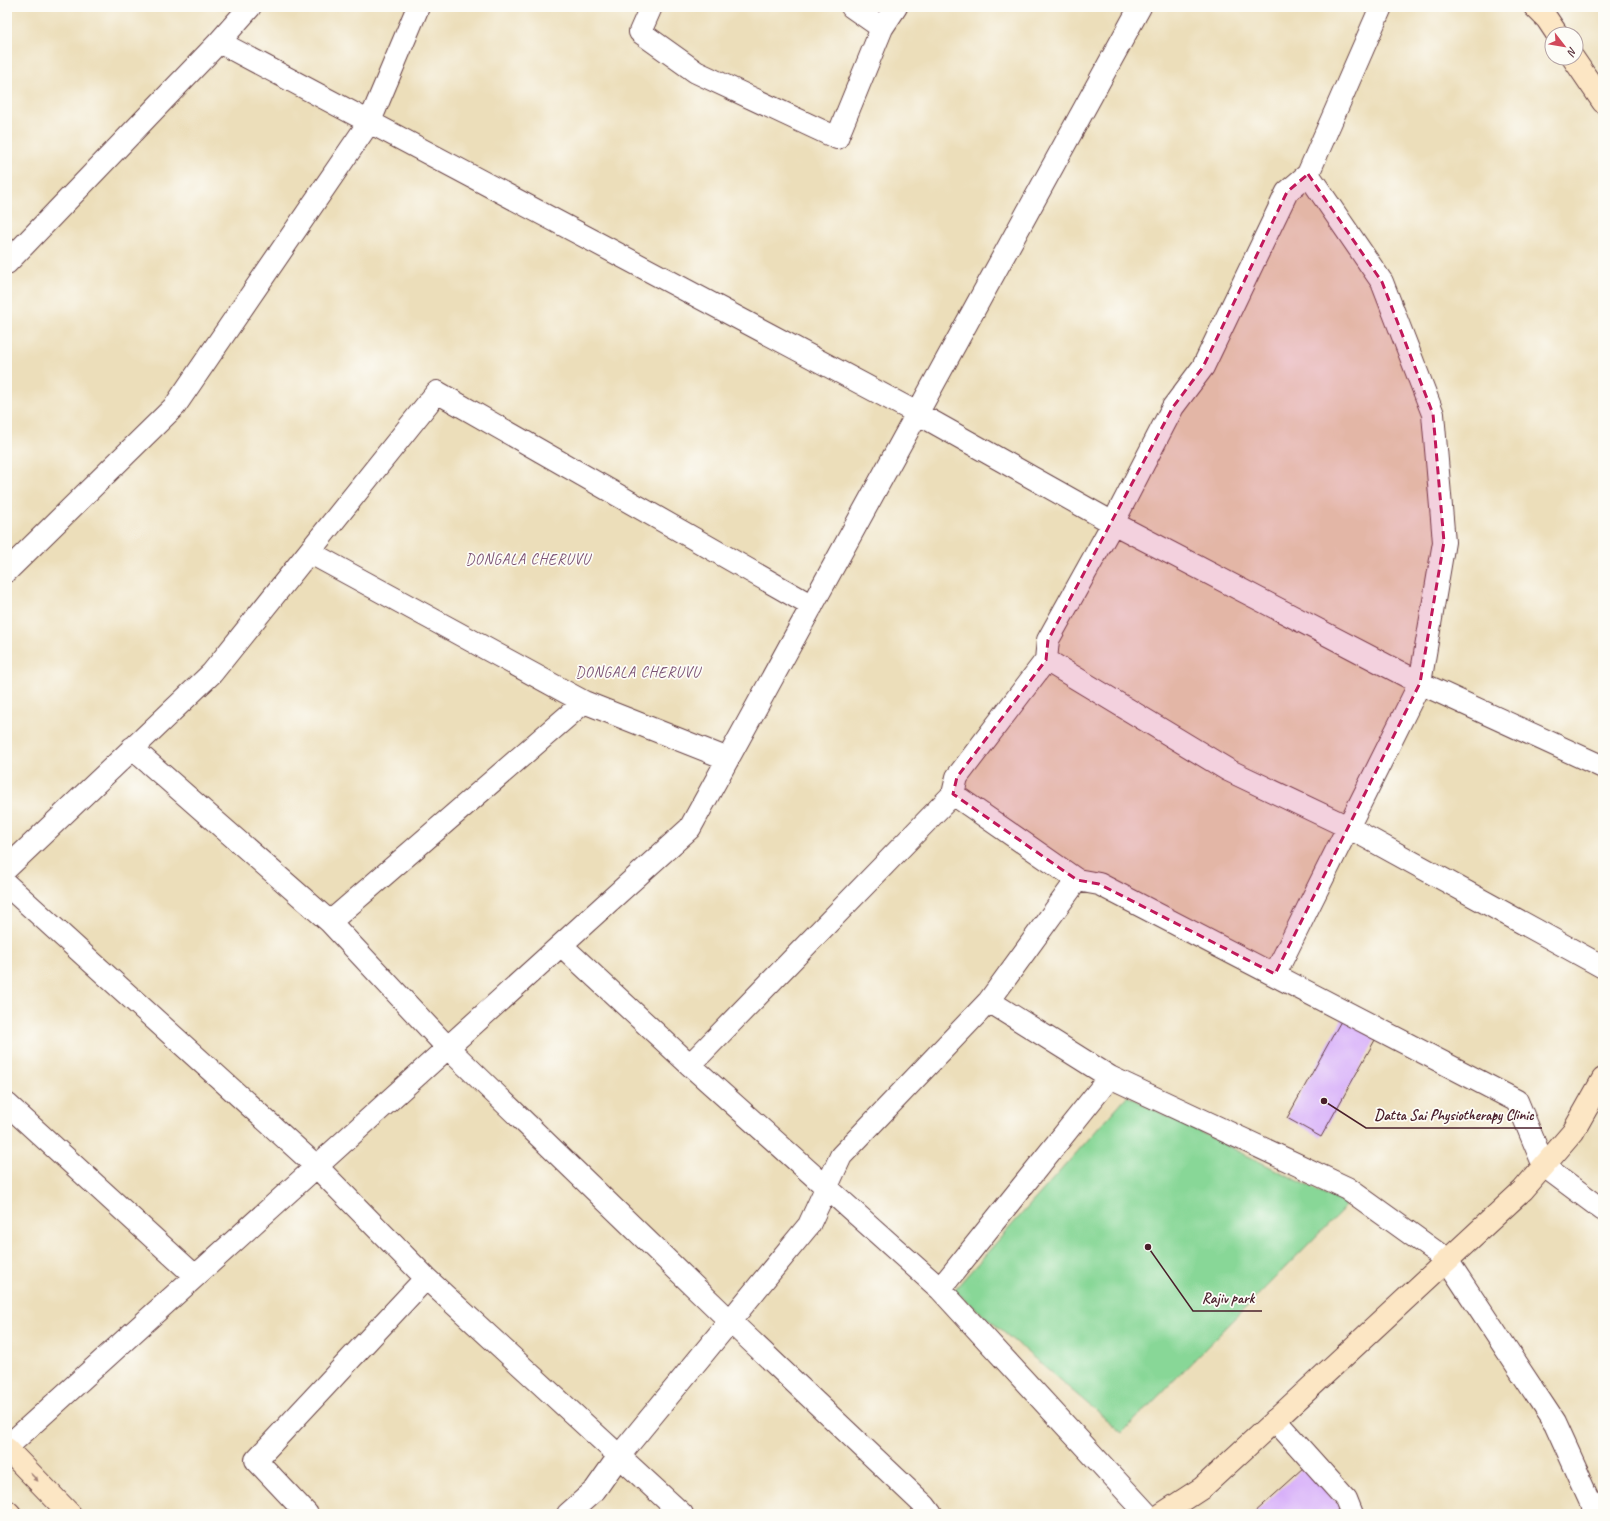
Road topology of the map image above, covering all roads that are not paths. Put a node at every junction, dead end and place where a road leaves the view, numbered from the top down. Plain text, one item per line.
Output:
1 (250, 7) edge
2 (418, 7) edge
3 (650, 7) edge
4 (852, 7) edge
5 (896, 7) edge
6 (1140, 7) edge
7 (1381, 7) edge
8 (1535, 7) edge
9 (1552, 26) edge
10 (882, 28) junction
11 (219, 42) junction
12 (1578, 66) edge
13 (1603, 102) edge
14 (370, 121) junction
15 (1308, 174) junction
16 (7, 263) edge
17 (917, 413) junction
18 (1113, 523) junction
19 (309, 552) junction
20 (7, 571) edge
21 (812, 606) junction
22 (1046, 660) junction
23 (1420, 683) junction
24 (584, 702) junction
25 (132, 748) junction
26 (728, 759) junction
27 (1603, 767) edge
28 (953, 794) junction
29 (1348, 827) junction
30 (7, 868) edge
31 (1077, 880) junction
32 (7, 885) edge
33 (330, 922) junction
34 (561, 945) junction
35 (1603, 967) edge
36 (1275, 974) junction
37 (989, 1001) junction
38 (447, 1047) junction
39 (690, 1065) junction
40 (1110, 1077) junction
41 (1603, 1079) edge
42 (7, 1104) edge
43 (316, 1166) junction
44 (1544, 1166) junction
45 (826, 1187) junction
46 (1603, 1210) edge
47 (1447, 1260) junction
48 (195, 1276) junction
49 (426, 1278) junction
50 (940, 1289) junction
51 (730, 1321) junction
52 (1275, 1420) junction
53 (7, 1448) edge
54 (619, 1456) junction
55 (7, 1511) edge
56 (10, 1514) edge
57 (70, 1514) edge
58 (307, 1514) edge
59 (568, 1514) edge
60 (682, 1514) edge
61 (931, 1514) edge
62 (1147, 1514) edge
63 (1162, 1514) edge
64 (1352, 1514) edge
65 (1594, 1514) edge

1 - 11 street
2 - 14 street
3 - 10 street
4 - 10 street
5 - 10 street
6 - 17 street
7 - 15 street
8 - 9 street
11 - 14 street
11 - 16 street
12 - 13 street
14 - 17 street
14 - 20 street
15 - 18 street
15 - 23 street
17 - 18 street
17 - 21 street
18 - 22 street
18 - 23 street
19 - 21 street
19 - 24 street
19 - 25 street
21 - 26 street
22 - 28 street
22 - 29 street
23 - 27 street
23 - 29 street
24 - 26 street
24 - 33 street
25 - 30 street
25 - 33 street
26 - 34 street
28 - 31 street
28 - 39 street
29 - 35 street
29 - 36 street
31 - 36 street
31 - 37 street
32 - 43 street
33 - 38 street
34 - 38 street
34 - 39 street
36 - 44 street
37 - 40 street
37 - 45 street
38 - 43 street
38 - 51 street
39 - 45 street
40 - 47 street
40 - 50 street
41 - 44 street
42 - 48 street
43 - 48 street
43 - 49 street
44 - 46 street
44 - 47 street
45 - 50 street
45 - 51 street
47 - 52 street
47 - 65 street
48 - 53 street
49 - 54 street
49 - 58 street
50 - 62 street
51 - 54 street
51 - 61 street
52 - 63 street
52 - 64 street
53 -> 57 street
54 - 59 street
54 - 60 street
55 - 56 street

